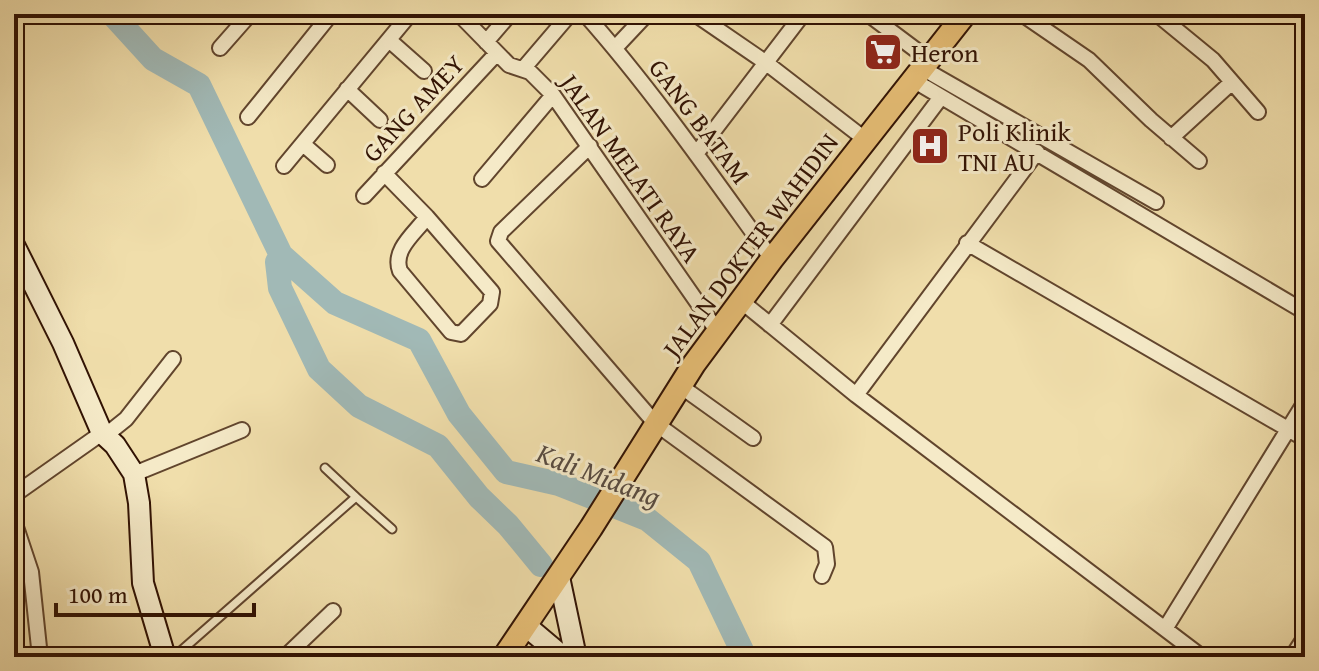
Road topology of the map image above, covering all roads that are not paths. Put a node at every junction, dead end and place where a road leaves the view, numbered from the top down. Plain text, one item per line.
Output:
1 (250, 14) edge
2 (331, 14) edge
3 (410, 14) edge
4 (459, 14) edge
5 (510, 14) edge
6 (570, 14) edge
7 (585, 14) edge
8 (647, 14) edge
9 (695, 14) edge
10 (803, 14) edge
11 (868, 14) edge
12 (965, 14) edge
13 (1022, 14) edge
14 (1157, 14) edge
15 (389, 40) junction
16 (220, 48) dead end
17 (492, 48) junction
18 (615, 48) junction
19 (765, 62) junction
20 (523, 69) junction
21 (921, 69) junction
22 (424, 71) dead end
23 (1231, 83) junction
24 (347, 89) junction
25 (553, 95) junction
26 (941, 97) junction
27 (1258, 112) dead end
28 (248, 117) dead end
29 (380, 120) dead end
30 (1171, 138) junction
31 (866, 140) junction
32 (303, 144) junction
33 (590, 146) junction
34 (1037, 152) junction
35 (696, 154) junction
36 (1199, 161) dead end
37 (327, 165) dead end
38 (284, 166) dead end
39 (384, 173) junction
40 (482, 179) dead end
41 (364, 196) dead end
42 (1156, 202) dead end
43 (427, 217) junction
44 (967, 243) junction
45 (14, 245) edge
46 (772, 259) junction
47 (741, 301) junction
48 (1305, 312) edge
49 (770, 325) junction
50 (718, 332) junction
51 (173, 359) dead end
52 (679, 385) junction
53 (856, 395) junction
54 (1305, 402) edge
55 (655, 423) junction
56 (1289, 429) junction
57 (242, 430) dead end
58 (102, 433) junction
59 (753, 438) dead end
60 (1305, 439) edge
61 (325, 468) dead end
62 (134, 474) junction
63 (14, 495) edge
64 (356, 497) junction
65 (14, 521) edge
66 (392, 529) dead end
67 (28, 559) junction
68 (14, 567) edge
69 (822, 576) dead end
70 (559, 577) junction
71 (333, 611) dead end
72 (525, 625) junction
73 (1165, 629) junction
74 (1305, 637) edge
75 (40, 657) edge
76 (165, 657) edge
77 (174, 657) edge
78 (285, 657) edge
79 (504, 657) edge
80 (563, 657) edge
81 (576, 657) edge
82 (1202, 657) edge
83 (1292, 657) edge

1 - 16 street
2 - 28 street
3 - 15 street
4 - 17 street, JALAN MELATI RAYA
5 - 17 street, GANG AMEY
6 - 20 street
7 - 18 street, GANG BATAM
8 - 18 street
9 - 19 street
10 - 19 street
11 - 21 street
12 - 21 main road, JALAN DOKTER WAHIDIN
13 - 30 street
14 - 23 street
15 - 22 street
15 - 24 street
17 - 20 street, JALAN MELATI RAYA
17 - 39 street, GANG AMEY
18 - 35 street, GANG BATAM
19 - 31 street
19 - 35 street
20 - 25 street, JALAN MELATI RAYA
21 - 26 street
21 - 31 main road, JALAN DOKTER WAHIDIN
21 - 42 street
23 - 27 street
23 - 30 street
24 - 29 street
24 - 32 street
25 - 33 street, JALAN MELATI RAYA
25 - 40 street
26 - 34 street
26 - 49 street
30 - 36 street
31 - 46 main road, JALAN DOKTER WAHIDIN
32 - 37 street
32 - 38 street
33 - 50 street, JALAN MELATI RAYA
33 - 55 street
34 - 44 street
34 - 48 street
35 - 46 street, GANG BATAM
39 - 41 street, GANG AMEY
39 - 43 street
43 - 43 street
44 - 53 street
44 - 56 street
45 - 58 street
46 - 47 main road, JALAN DOKTER WAHIDIN
47 - 49 street
47 - 50 main road, JALAN DOKTER WAHIDIN
49 - 53 street
50 - 52 main road, JALAN DOKTER WAHIDIN
51 - 58 street
52 - 55 main road, JALAN DOKTER WAHIDIN
52 - 59 street
53 - 73 street
54 - 56 street
55 - 69 street
55 - 70 main road, JALAN DOKTER WAHIDIN
56 - 60 street
56 - 73 street
57 - 62 street
58 - 62 street
58 - 63 street
61 - 64 lane
62 - 76 street
64 - 66 lane
64 - 77 lane
65 - 67 street
67 - 68 street
67 - 75 street
70 - 72 main road, JALAN DOKTER WAHIDIN
70 - 81 street
71 - 78 street
72 - 79 main road, JALAN DOKTER WAHIDIN
72 - 80 street
73 - 82 street
74 - 83 street

